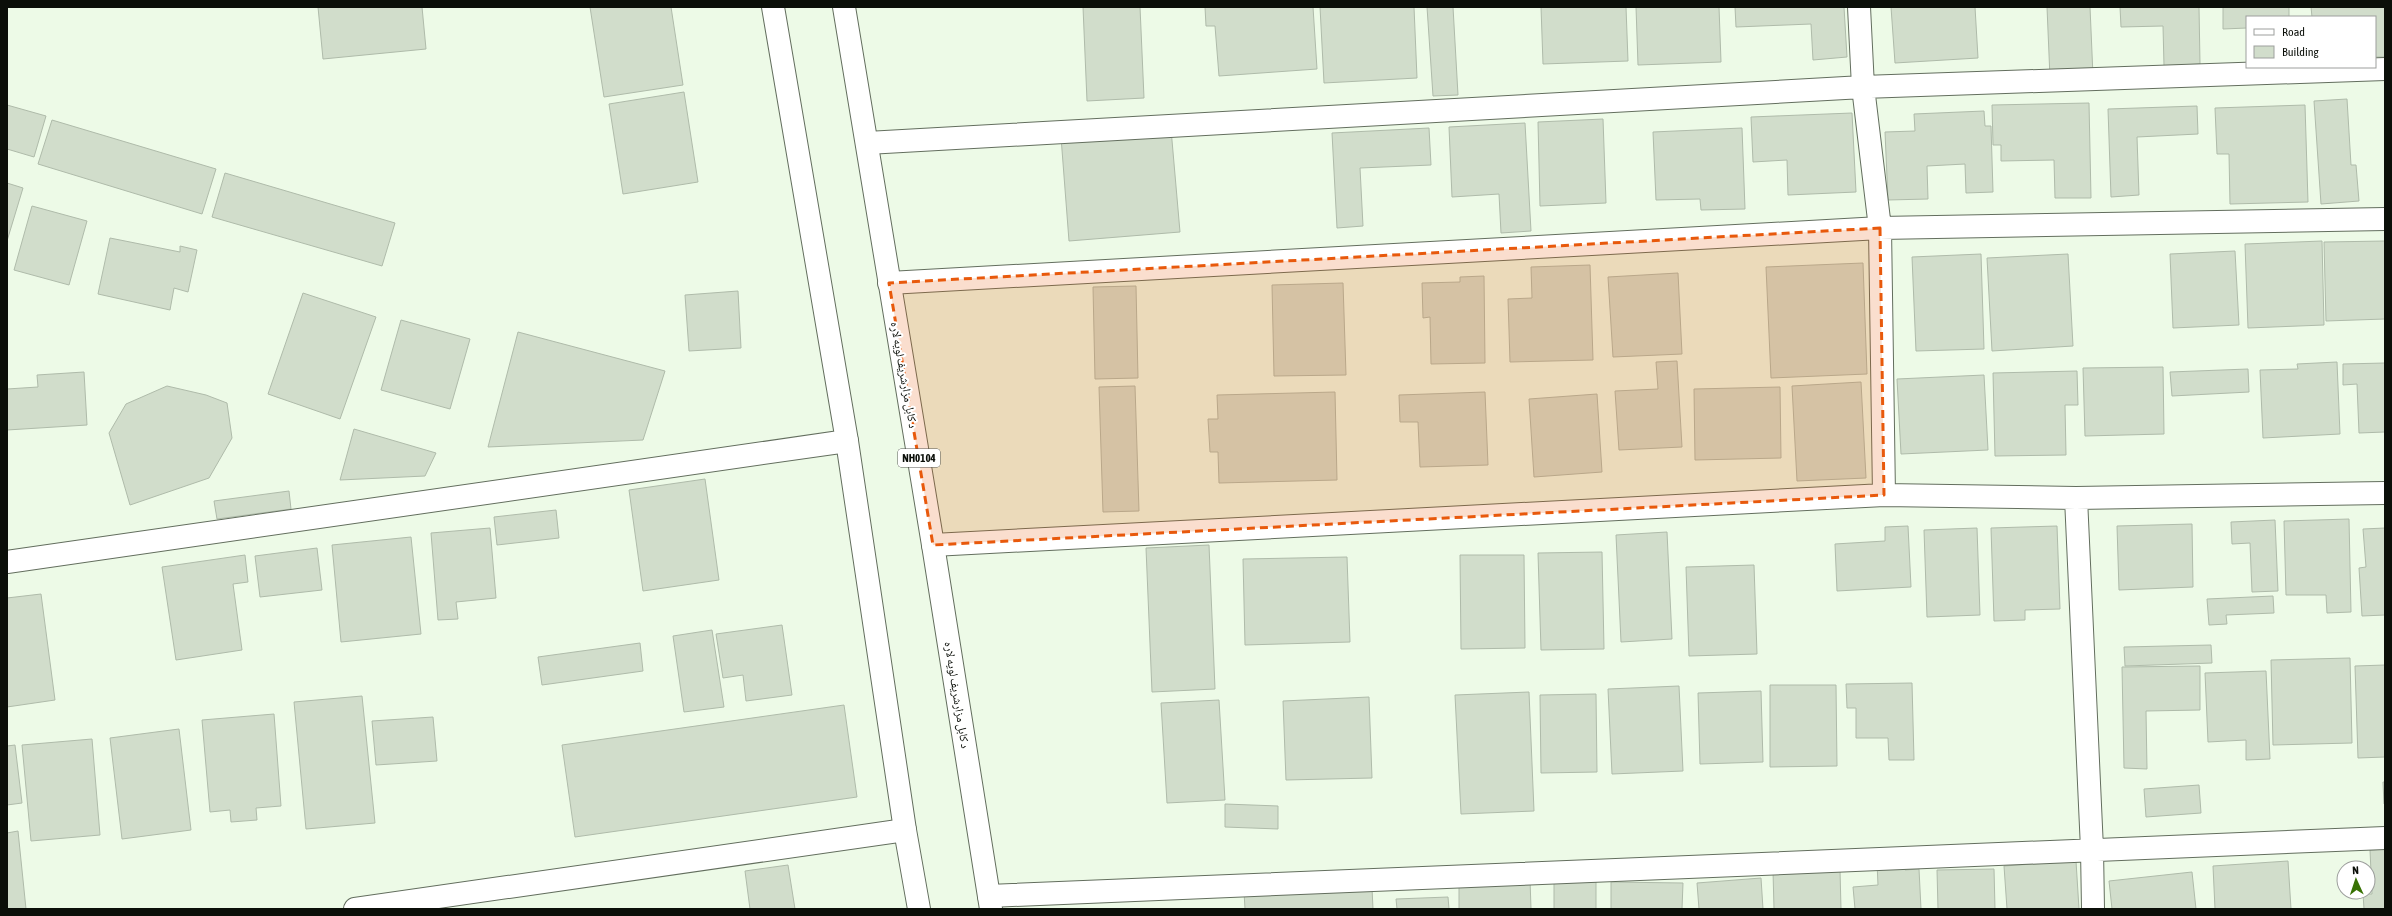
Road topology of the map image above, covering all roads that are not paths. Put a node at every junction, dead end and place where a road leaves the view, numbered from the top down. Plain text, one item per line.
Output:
1 (773, 7) edge
2 (844, 7) edge
3 (1859, 7) edge
4 (2385, 69) edge
5 (1863, 87) junction
6 (867, 143) junction
7 (2385, 219) edge
8 (1880, 228) junction
9 (889, 283) junction
10 (847, 441) junction
11 (2385, 493) edge
12 (1884, 495) junction
13 (2076, 498) junction
14 (934, 545) junction
15 (7, 562) edge
16 (905, 830) junction
17 (2385, 838) edge
18 (2092, 849) junction
19 (990, 903) edge
20 (355, 909) edge
21 (919, 909) edge
22 (2093, 909) edge

1 - 10 main road
2 - 6 main road, د کابل مزارشریف لویه لاره / NH0104
3 - 5 main road
4 - 5 main road
5 - 6 main road
5 - 8 main road
6 - 9 main road, د کابل مزارشریف لویه لاره / NH0104
7 - 8 main road
8 - 9 main road
8 - 12 main road
9 - 14 main road, د کابل مزارشریف لویه لاره / NH0104
10 - 15 main road
10 - 16 main road
11 - 13 main road
12 - 13 main road
12 - 14 main road
13 - 18 main road
14 - 19 main road, د کابل مزارشریف لویه لاره / NH0104
16 - 20 main road
16 - 21 main road
17 - 18 main road
18 - 19 main road
18 - 22 main road

